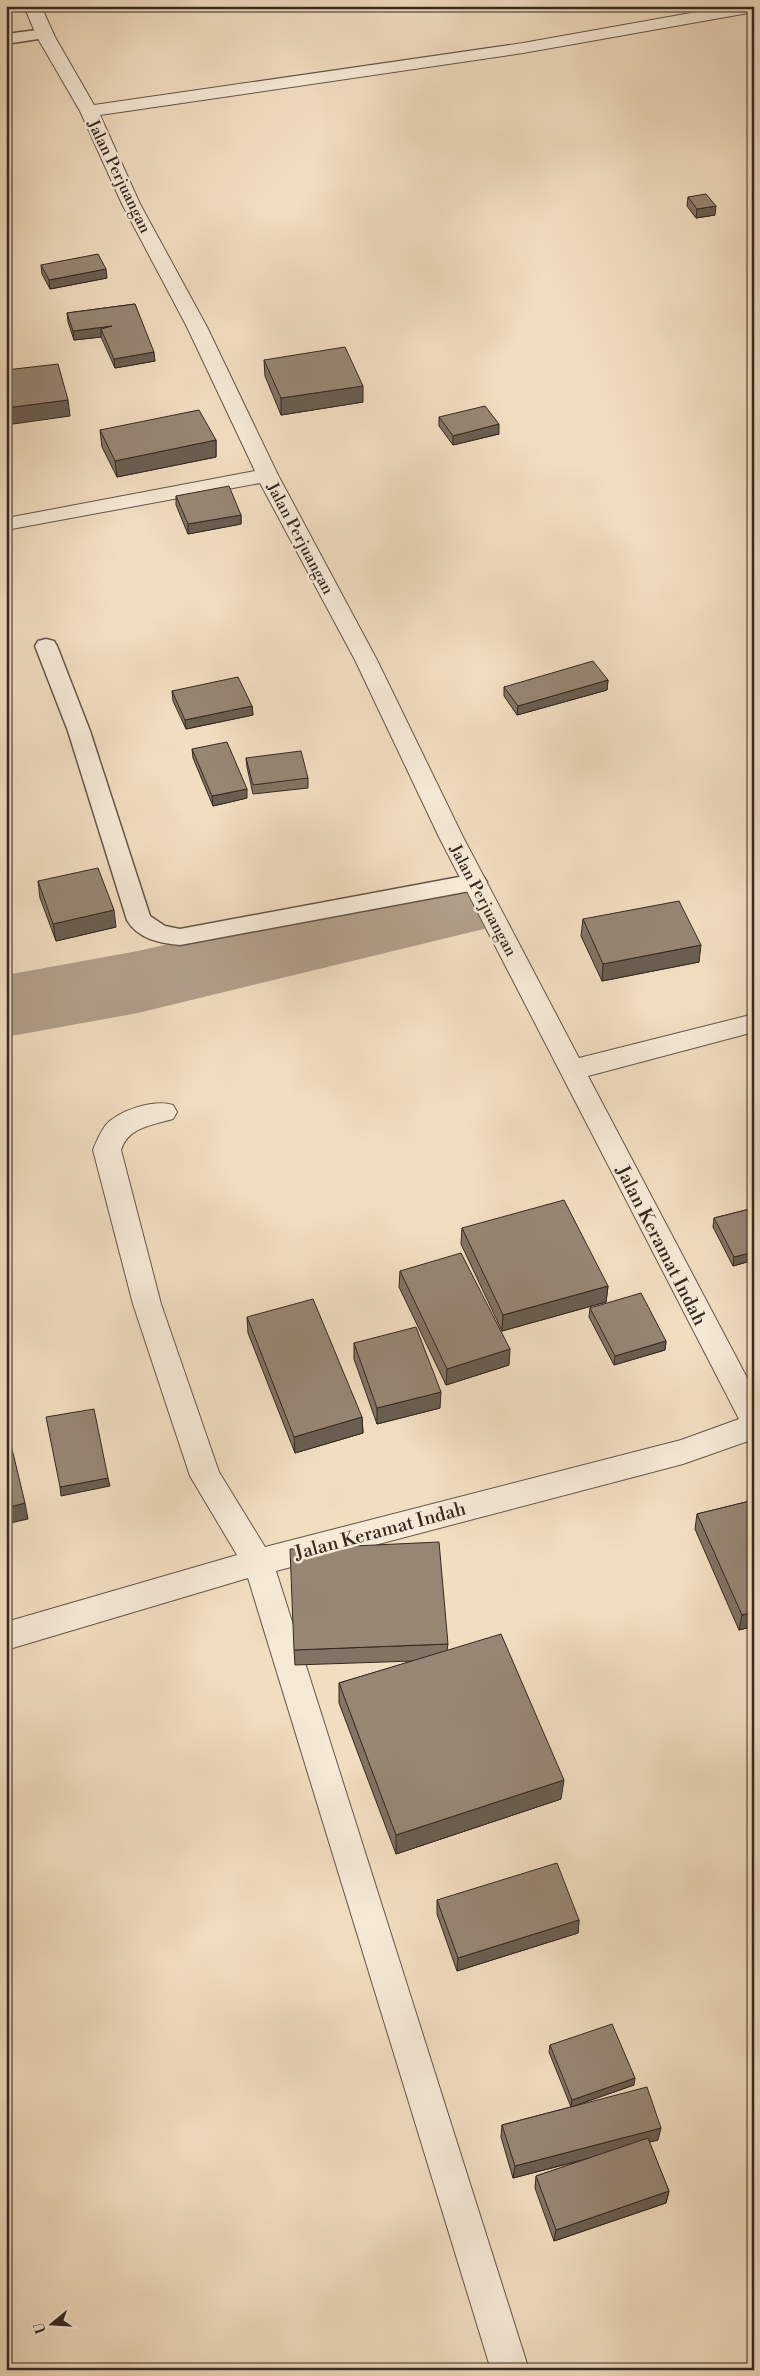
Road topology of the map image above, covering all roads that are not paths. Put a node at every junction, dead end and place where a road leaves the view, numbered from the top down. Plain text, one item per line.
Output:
1 (32, 6) edge
2 (754, 7) edge
3 (45, 34) junction
4 (6, 40) edge
5 (89, 111) junction
6 (267, 475) junction
7 (6, 522) edge
8 (46, 646) dead end
9 (475, 882) junction
10 (754, 1023) edge
11 (572, 1070) junction
12 (164, 1112) dead end
13 (754, 1420) edge
14 (754, 1426) edge
15 (258, 1562) junction
16 (6, 1636) edge
17 (510, 2370) edge

1 - 3 street, Jalan Perjuangan
2 - 5 street
3 - 4 lane
3 - 5 street, Jalan Perjuangan
5 - 6 street, Jalan Perjuangan
6 - 7 street
6 - 9 street, Jalan Perjuangan
8 - 9 lane
9 - 11 street, Jalan Perjuangan
10 - 11 street
11 - 13 street, Jalan Keramat Indah
12 - 15 street
14 - 15 street, Jalan Keramat Indah
15 - 16 street, Jalan Keramat Indah
15 - 17 street

